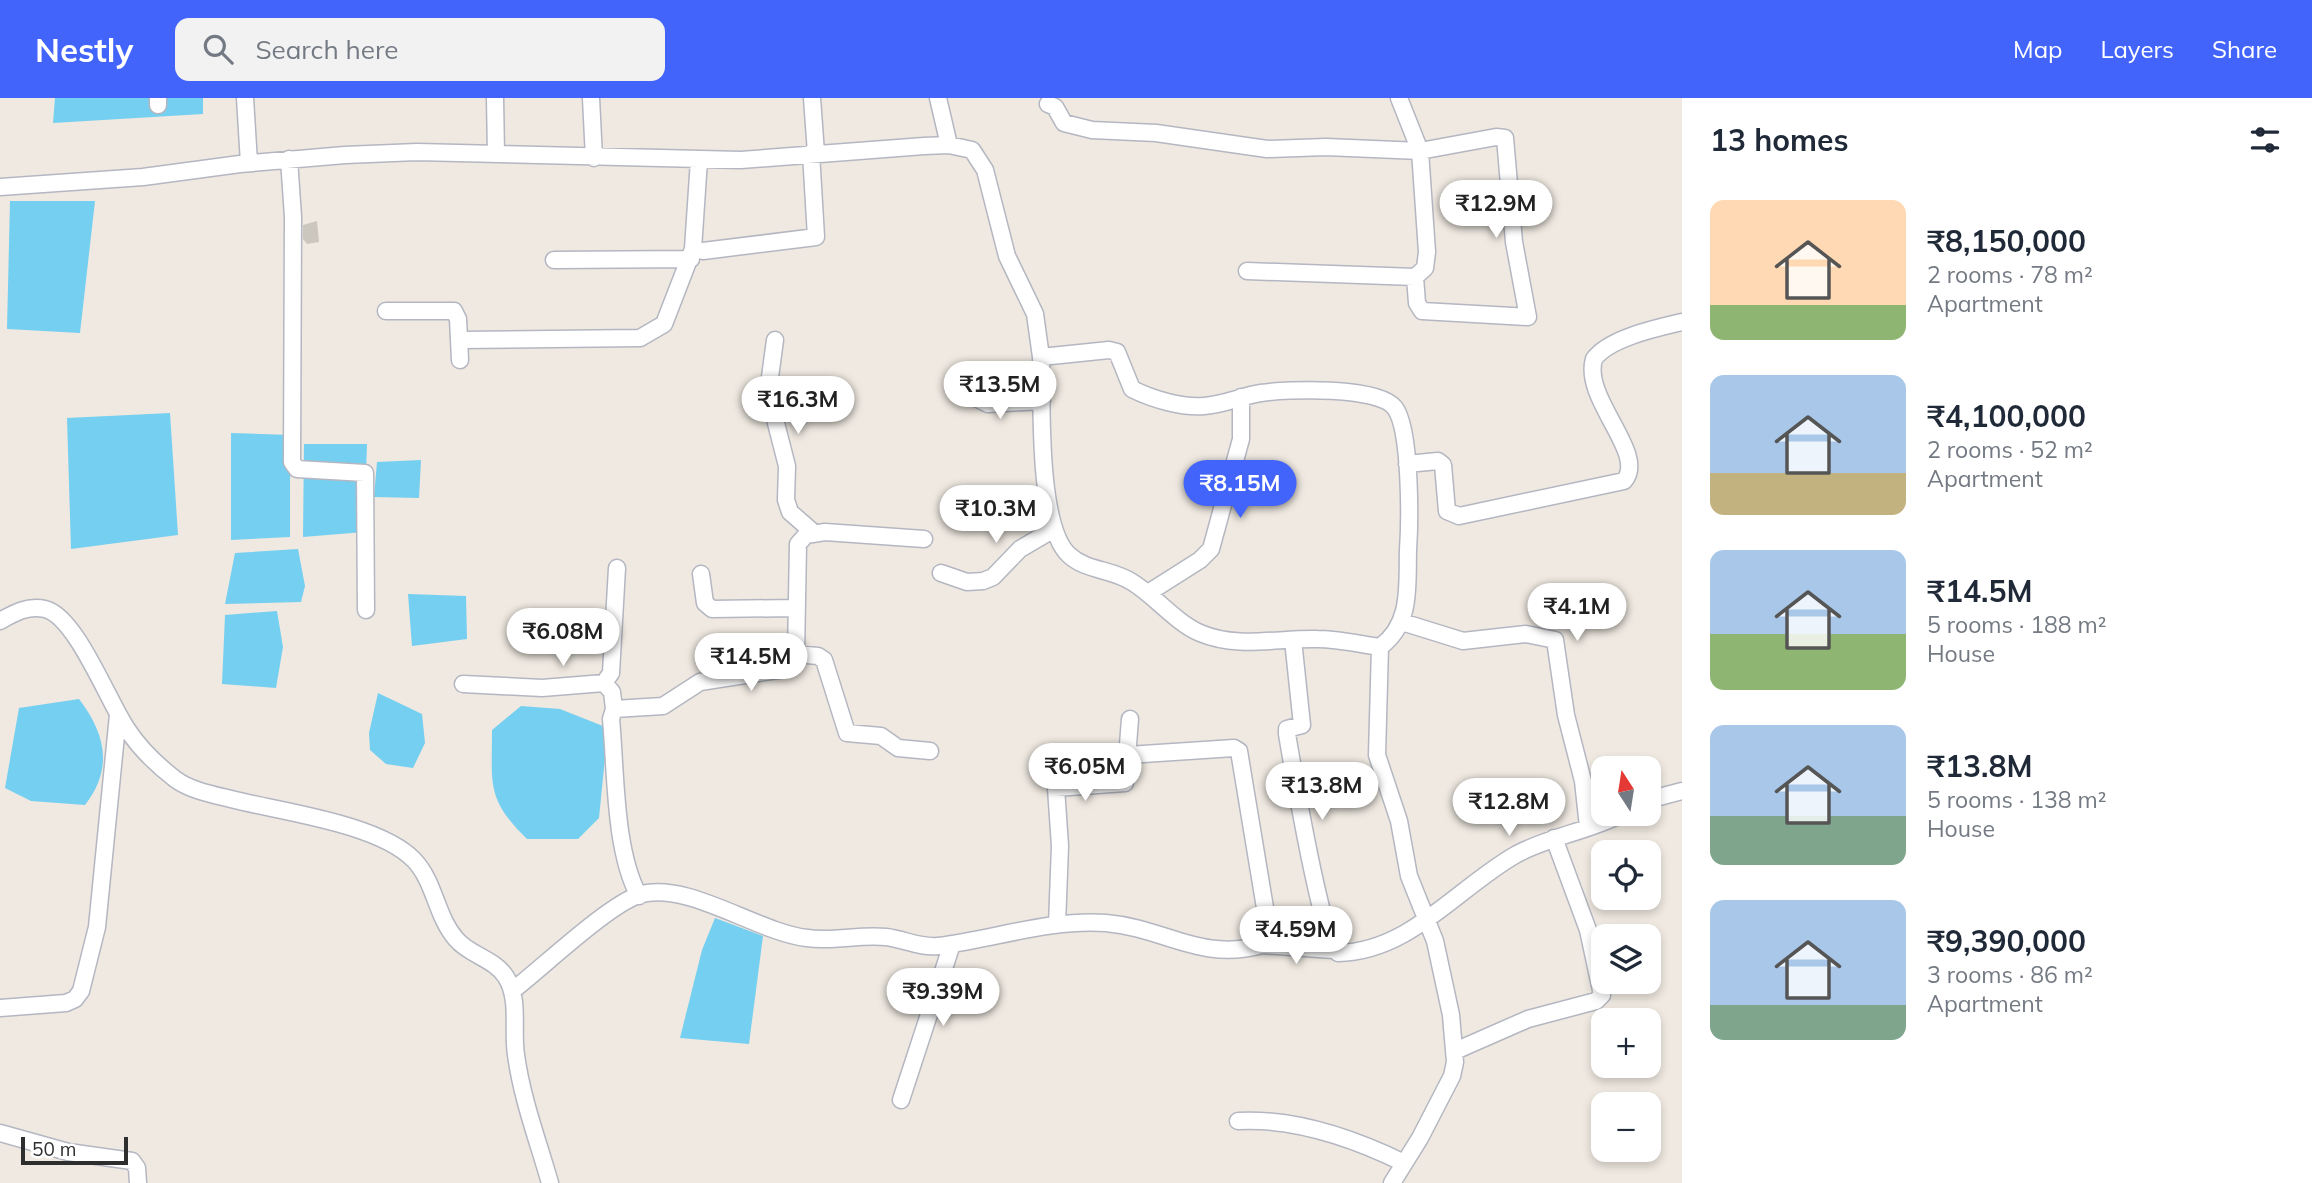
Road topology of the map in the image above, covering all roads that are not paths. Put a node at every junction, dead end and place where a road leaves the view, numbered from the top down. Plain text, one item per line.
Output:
1 (245, 98) edge
2 (495, 98) edge
3 (592, 98) edge
4 (812, 98) edge
5 (938, 98) edge
6 (1399, 98) edge
7 (1048, 104) dead end
8 (949, 145) junction
9 (1420, 150) junction
10 (814, 153) junction
11 (496, 154) junction
12 (594, 158) junction
13 (289, 159) junction
14 (699, 160) junction
15 (249, 163) junction
16 (0, 187) edge
17 (692, 254) junction
18 (554, 260) dead end
19 (1247, 271) dead end
20 (1415, 277) junction
21 (386, 312) dead end
22 (1682, 322) edge
23 (460, 340) junction
24 (775, 340) dead end
25 (1041, 357) junction
26 (460, 360) dead end
27 (970, 395) dead end
28 (1241, 397) junction
29 (1042, 401) junction
30 (1407, 464) junction
31 (1054, 529) junction
32 (814, 533) junction
33 (924, 539) dead end
34 (617, 568) dead end
35 (941, 573) dead end
36 (701, 574) dead end
37 (1148, 593) junction
38 (796, 608) junction
39 (366, 610) dead end
40 (0, 621) edge
41 (1402, 622) junction
42 (1293, 640) junction
43 (1380, 647) junction
44 (796, 654) junction
45 (604, 683) junction
46 (463, 684) dead end
47 (614, 709) junction
48 (118, 715) junction
49 (1130, 719) dead end
50 (930, 751) dead end
51 (1128, 755) junction
52 (1682, 790) edge
53 (1661, 796) edge
54 (1591, 826) edge
55 (1588, 827) junction
56 (1554, 838) junction
57 (639, 895) junction
58 (1426, 918) junction
59 (1058, 925) junction
60 (952, 944) junction
61 (1262, 945) junction
62 (1333, 950) junction
63 (512, 991) junction
64 (0, 1009) edge
65 (1455, 1051) junction
66 (901, 1100) dead end
67 (1238, 1121) dead end
68 (0, 1133) edge
69 (1405, 1163) junction
70 (138, 1183) edge
71 (550, 1183) edge
72 (1392, 1183) edge

1 - 15 street
2 - 11 street
3 - 12 street
4 - 10 street
5 - 8 street
6 - 9 street
7 - 9 street
8 - 10 street
8 - 25 street
9 - 20 street
9 - 20 street
10 - 14 street
10 - 17 street
11 - 12 street
11 - 13 street
12 - 14 street
13 - 15 street
13 - 39 street
14 - 17 street
15 - 16 street
17 - 18 street
17 - 23 street
19 - 20 street
21 - 23 street
22 - 30 street
23 - 26 street
24 - 32 street
25 - 28 street
25 - 29 street
27 - 29 street
28 - 30 street
28 - 37 street
29 - 31 street
30 - 41 street
31 - 35 street
31 - 37 street
32 - 33 street
32 - 38 street
34 - 45 street
36 - 38 street
37 - 42 street
38 - 44 street
40 - 48 street
41 - 43 street
41 - 55 street
42 - 43 street
42 - 62 street
43 - 58 street
44 - 47 street
44 - 50 street
45 - 46 street
45 - 47 street
47 - 57 street
48 - 63 street
48 - 64 street
49 - 51 street
51 - 59 street
51 - 61 street
52 - 53 street
54 - 55 street
55 - 56 street
56 - 58 street
56 - 65 street
57 - 60 street
57 - 63 street
58 - 62 street
58 - 65 street
59 - 60 street
59 - 61 street
60 - 66 street
61 - 62 street
63 - 71 street
65 - 69 street
67 - 69 street
68 - 70 street
69 - 72 street

